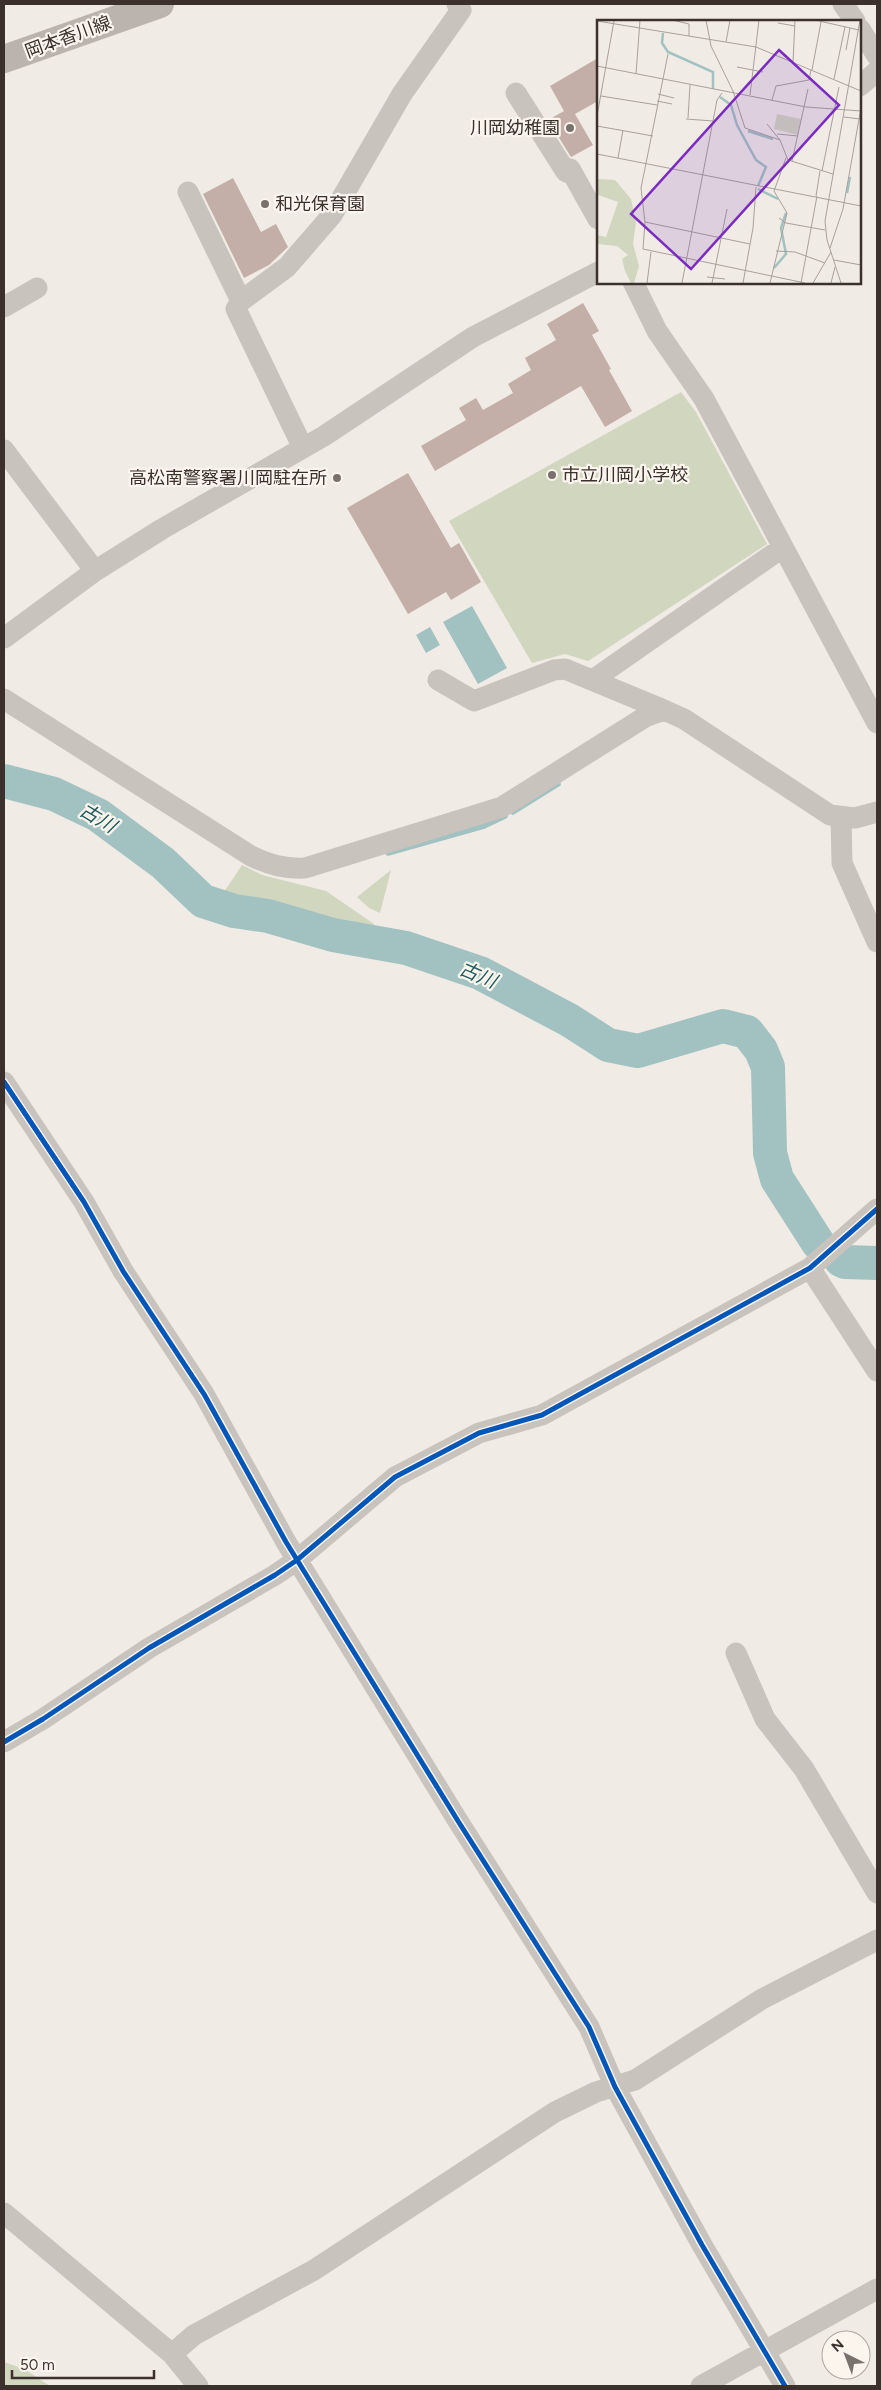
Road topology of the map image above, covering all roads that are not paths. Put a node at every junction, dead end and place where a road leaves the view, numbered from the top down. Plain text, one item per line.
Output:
1 (160, 4) edge
2 (457, 4) edge
3 (844, 4) edge
4 (854, 20) edge
5 (861, 31) edge
6 (877, 56) edge
7 (4, 59) edge
8 (877, 72) edge
9 (861, 85) edge
10 (516, 94) dead end
11 (188, 192) dead end
12 (597, 216) edge
13 (597, 273) edge
14 (634, 284) edge
15 (37, 288) dead end
16 (241, 302) junction
17 (4, 307) edge
18 (303, 448) junction
19 (4, 450) edge
20 (782, 548) junction
21 (95, 571) junction
22 (4, 638) edge
23 (594, 679) junction
24 (438, 680) dead end
25 (4, 699) edge
26 (664, 710) junction
27 (877, 722) edge
28 (877, 812) edge
29 (841, 818) junction
30 (877, 942) edge
31 (4, 1082) edge
32 (877, 1208) edge
33 (810, 1268) junction
34 (877, 1371) edge
35 (297, 1560) junction
36 (736, 1653) dead end
37 (4, 1742) edge
38 (877, 1893) edge
39 (877, 1940) edge
40 (615, 2087) junction
41 (4, 2213) edge
42 (877, 2289) edge
43 (765, 2351) junction
44 (172, 2354) junction
45 (198, 2386) edge
46 (701, 2386) edge
47 (785, 2386) edge

1 - 7 main road, 岡本香川線
2 - 16 street
3 - 4 street
5 - 6 street
8 - 9 street
10 - 12 street
11 - 16 street
13 - 18 street
14 - 20 street
15 - 17 street
16 - 18 street
18 - 21 street
19 - 21 street
20 - 23 street
20 - 27 street
21 - 22 street
23 - 24 street
23 - 26 street
25 - 26 street
26 - 29 street
28 - 29 street
29 - 30 street
31 - 35 street
32 - 33 street
33 - 34 street
33 - 35 street
35 - 37 street
35 - 40 street
36 - 38 street
39 - 40 street
40 - 43 street
40 - 44 street
41 - 44 street
42 - 43 street
43 - 46 street
43 - 47 street
44 - 45 street

